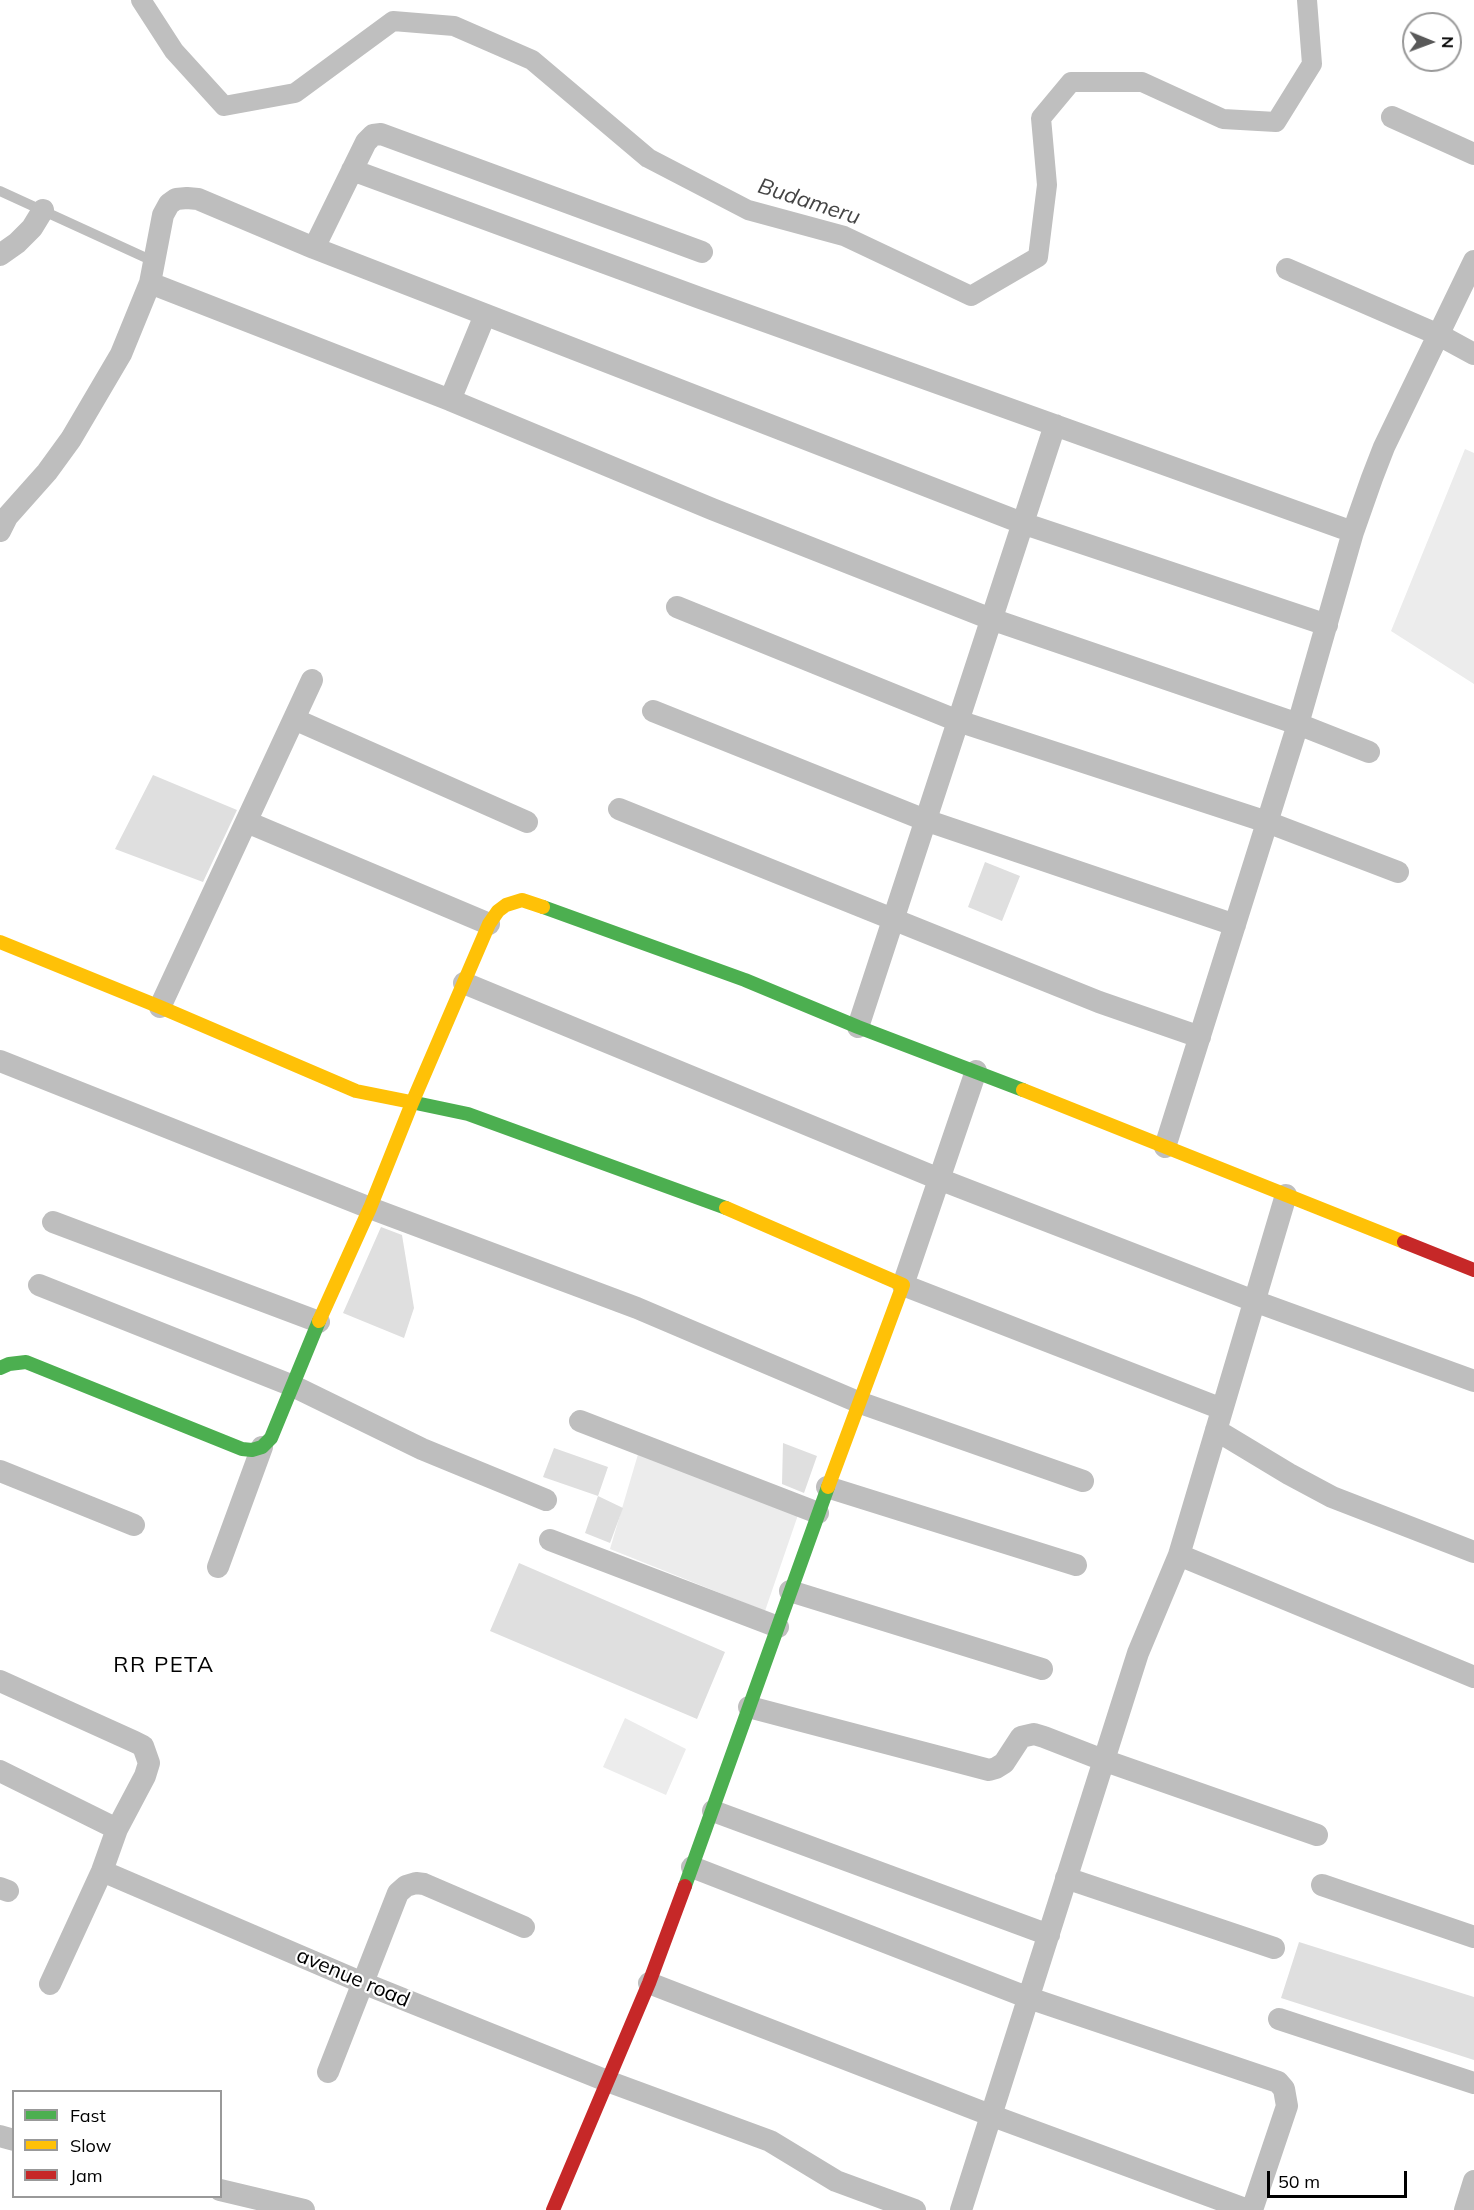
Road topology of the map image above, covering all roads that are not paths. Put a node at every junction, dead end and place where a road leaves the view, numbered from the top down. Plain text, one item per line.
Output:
1 (1392, 117) dead end
2 (1474, 154) edge
3 (352, 170) junction
4 (0, 191) edge
5 (43, 210) junction
6 (314, 248) junction
7 (702, 252) dead end
8 (0, 255) edge
9 (1474, 262) edge
10 (1287, 269) dead end
11 (152, 272) junction
12 (485, 315) junction
13 (1439, 335) junction
14 (1474, 354) edge
15 (450, 400) junction
16 (1055, 425) junction
17 (1023, 524) junction
18 (0, 531) edge
19 (1353, 532) junction
20 (677, 607) dead end
21 (991, 619) junction
22 (1327, 625) junction
23 (312, 680) dead end
24 (653, 711) dead end
25 (294, 719) junction
26 (958, 721) junction
27 (1298, 724) junction
28 (1369, 752) dead end
29 (619, 809) dead end
30 (925, 820) junction
31 (247, 822) junction
32 (527, 822) dead end
33 (1267, 822) junction
34 (1398, 873) dead end
35 (893, 919) junction
36 (489, 924) junction
37 (1235, 925) junction
38 (0, 942) edge
39 (464, 983) junction
40 (160, 1006) junction
41 (858, 1027) junction
42 (1200, 1037) junction
43 (0, 1061) edge
44 (976, 1071) junction
45 (412, 1103) junction
46 (1165, 1147) junction
47 (939, 1179) junction
48 (1286, 1195) junction
49 (370, 1208) junction
50 (53, 1222) dead end
51 (1474, 1270) edge
52 (39, 1285) dead end
53 (903, 1285) junction
54 (1254, 1301) junction
55 (319, 1322) junction
56 (0, 1368) edge
57 (1474, 1381) edge
58 (293, 1386) junction
59 (858, 1402) junction
60 (1219, 1420) junction
61 (580, 1421) dead end
62 (262, 1447) junction
63 (0, 1471) edge
64 (1083, 1481) dead end
65 (827, 1487) junction
66 (546, 1500) dead end
67 (818, 1513) junction
68 (134, 1525) dead end
69 (550, 1540) dead end
70 (1474, 1552) edge
71 (1179, 1555) junction
72 (1076, 1565) dead end
73 (218, 1568) dead end
74 (790, 1591) junction
75 (778, 1627) junction
76 (1042, 1669) dead end
77 (1474, 1677) edge
78 (0, 1681) edge
79 (749, 1707) junction
80 (1103, 1760) junction
81 (0, 1771) edge
82 (712, 1811) junction
83 (117, 1829) junction
84 (1317, 1834) dead end
85 (692, 1868) junction
86 (102, 1870) junction
87 (1066, 1878) junction
88 (1322, 1885) dead end
89 (524, 1927) dead end
90 (1048, 1935) junction
91 (1474, 1937) edge
92 (1274, 1948) dead end
93 (363, 1983) junction
94 (649, 1983) junction
95 (50, 1984) dead end
96 (1029, 1998) junction
97 (1279, 2019) dead end
98 (328, 2072) dead end
99 (607, 2081) junction
100 (1474, 2083) edge
101 (990, 2115) junction
102 (1474, 2181) edge
103 (222, 2190) edge
104 (304, 2210) edge
105 (553, 2210) edge
106 (915, 2210) edge
107 (961, 2210) edge
108 (1250, 2210) edge
109 (1465, 2210) edge

1 - 2 street
3 - 6 street
3 - 7 street
3 - 16 street
4 - 5 lane
5 - 8 street
5 - 11 lane
6 - 11 street
6 - 12 street
9 - 13 street
10 - 13 street
11 - 15 street
11 - 18 street
12 - 15 street
12 - 17 street
13 - 14 street
13 - 19 street
15 - 21 street
16 - 17 street
16 - 19 street
17 - 21 street
17 - 22 street
19 - 22 street
20 - 26 street
21 - 26 street
21 - 27 street
22 - 27 street
23 - 25 street
24 - 30 street
25 - 31 street
25 - 32 street
26 - 30 street
26 - 33 street
27 - 28 street
27 - 33 street
29 - 35 street
30 - 35 street
30 - 37 street
31 - 36 street
31 - 40 street
33 - 34 street
33 - 37 street
35 - 41 street
35 - 42 street
36 - 39 street
36 - 41 street
37 - 42 street
38 - 40 street
39 - 45 street
39 - 47 street
40 - 45 street
41 - 44 street
42 - 46 street
43 - 49 street
44 - 46 street
44 - 47 street
45 - 49 street
45 - 53 street
46 - 48 street
47 - 53 street
47 - 54 street
48 - 51 street
48 - 54 street
49 - 55 street
49 - 59 street
50 - 55 street
52 - 58 street
53 - 59 street
53 - 60 street
54 - 57 street
54 - 60 street
55 - 58 street
56 - 62 street
58 - 62 street
58 - 66 street
59 - 64 street
59 - 65 street
60 - 70 street
60 - 71 street
61 - 67 street
62 - 73 street
63 - 68 street
65 - 67 street
65 - 72 street
67 - 74 street
69 - 75 street
71 - 77 street
71 - 80 street
74 - 75 street
74 - 76 street
75 - 79 street
78 - 83 street
79 - 80 street
79 - 82 street
80 - 84 street
80 - 87 street
81 - 83 street
82 - 85 street
82 - 90 street
83 - 86 street
85 - 94 street
85 - 96 street
86 - 93 street, avenue road
86 - 95 street
87 - 90 street
87 - 92 street
88 - 91 street
89 - 93 street
90 - 96 street
93 - 98 street
93 - 99 street, avenue road
94 - 99 street
94 - 101 street
96 - 101 street
96 - 108 street
97 - 100 street
99 - 105 street
99 - 106 street, avenue road
101 - 107 street
101 - 108 street
102 - 109 street
103 - 104 street

